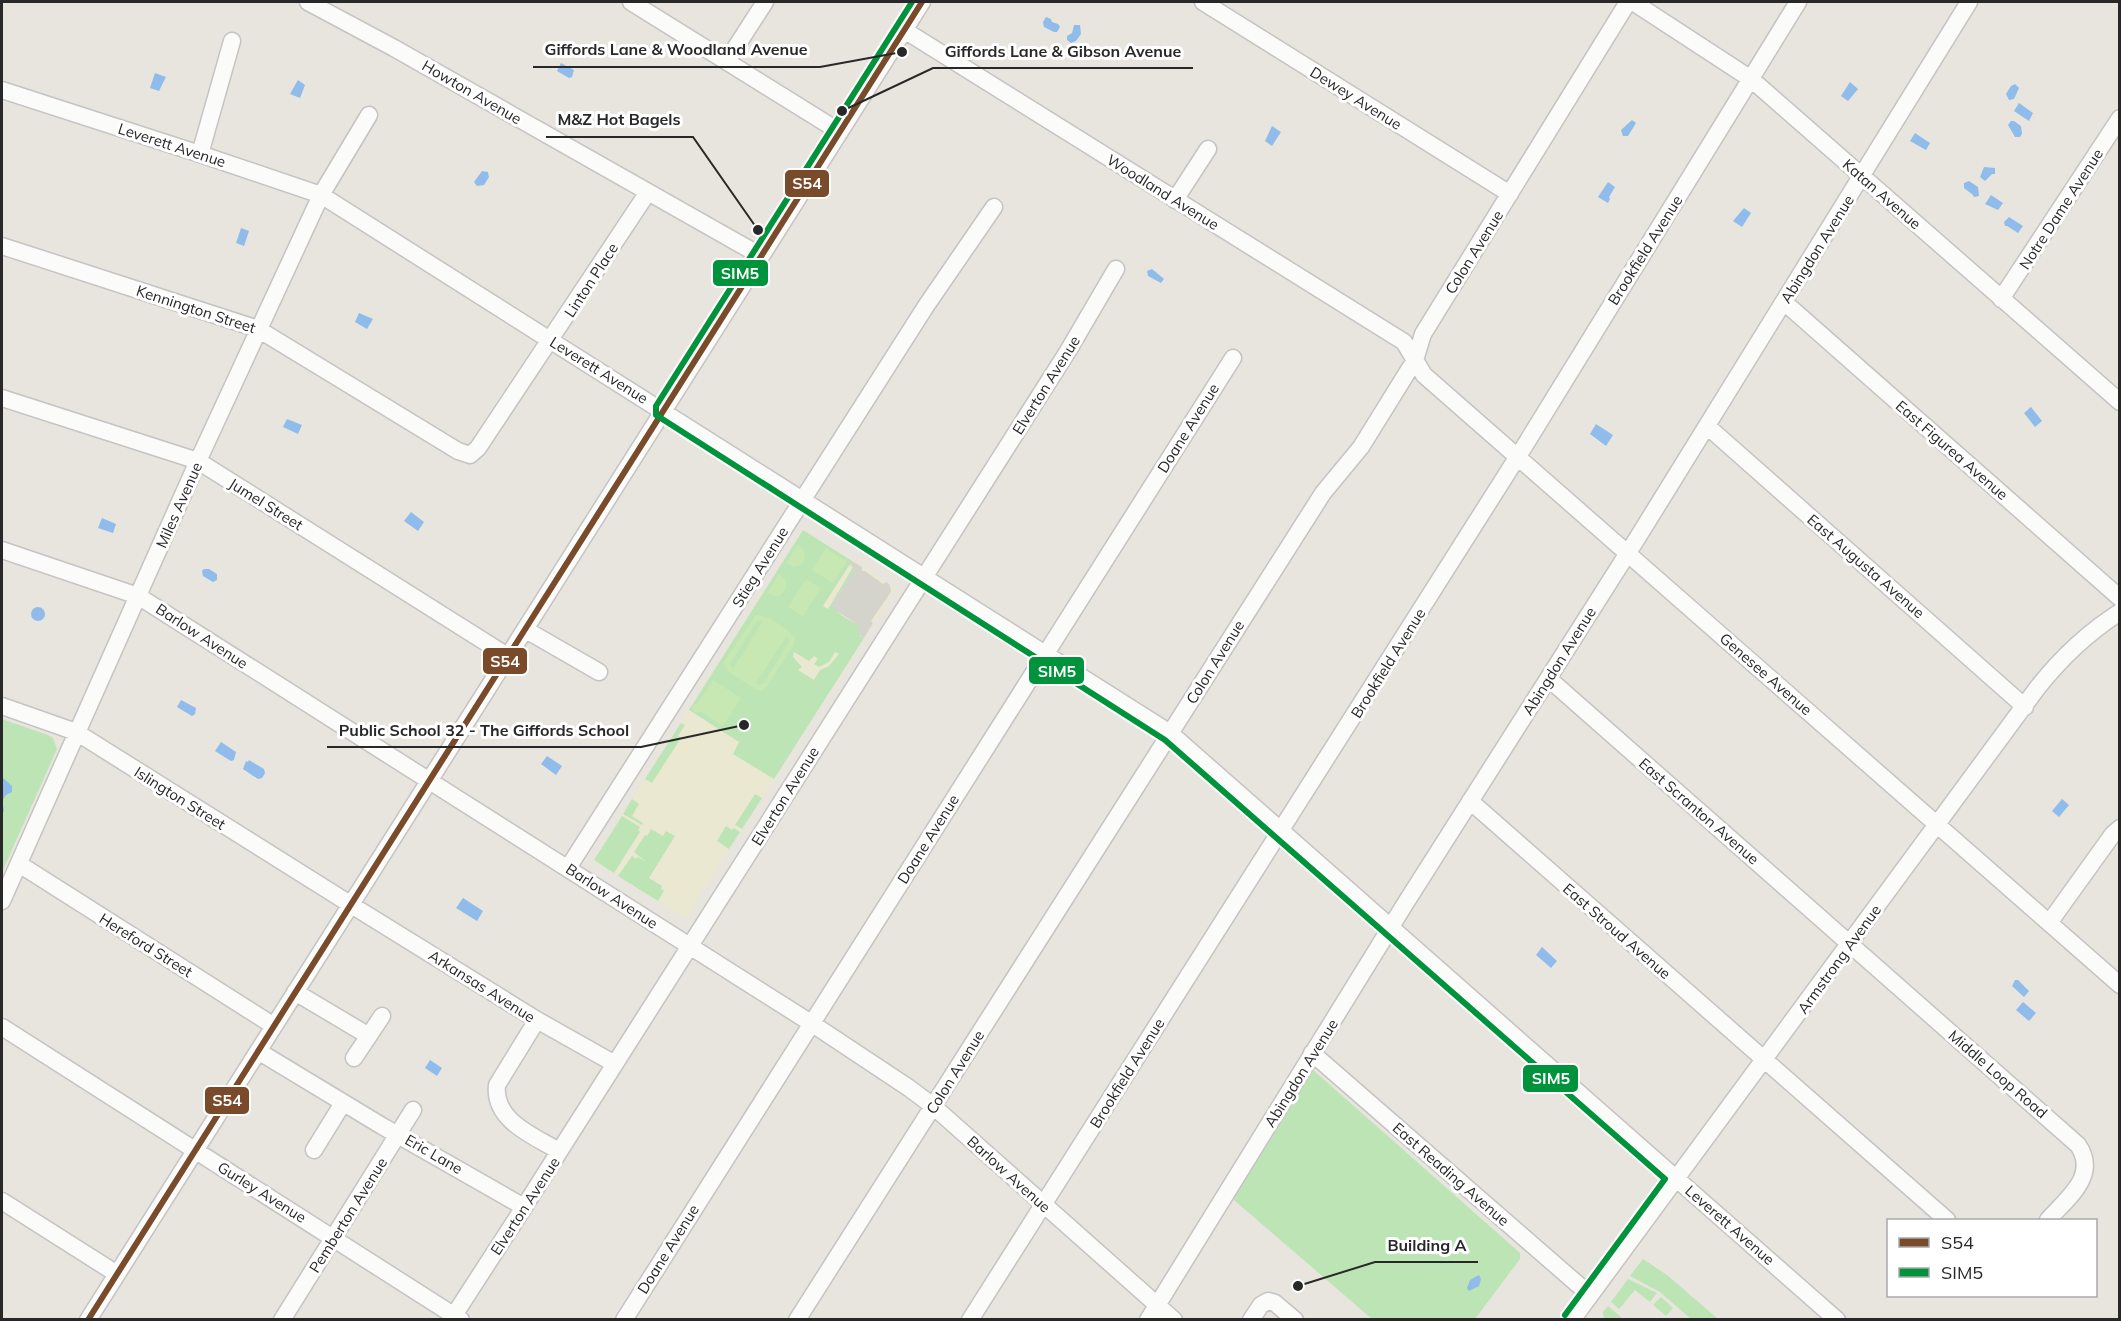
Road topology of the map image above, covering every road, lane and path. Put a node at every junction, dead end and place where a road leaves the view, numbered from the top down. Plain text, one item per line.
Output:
1 (308, 2) edge
2 (631, 2) edge
3 (765, 2) edge
4 (922, 2) edge
5 (1203, 2) edge
6 (1628, 2) edge
7 (1633, 2) edge
8 (1798, 2) edge
9 (1969, 2) edge
10 (904, 30) junction
11 (232, 41) dead end
12 (727, 61) junction
13 (1751, 79) junction
14 (2, 90) edge
15 (369, 115) dead end
16 (2120, 118) edge
17 (840, 132) junction
18 (1208, 148) dead end
19 (200, 154) junction
20 (1862, 175) junction
21 (648, 192) junction
22 (1510, 194) junction
23 (321, 195) junction
24 (1175, 200) junction
25 (994, 207) dead end
26 (2, 246) edge
27 (761, 256) junction
28 (1116, 269) dead end
29 (2001, 299) junction
30 (1784, 302) junction
31 (258, 329) junction
32 (551, 340) junction
33 (1233, 358) dead end
34 (1415, 360) junction
35 (2, 398) edge
36 (2120, 402) edge
37 (664, 411) junction
38 (1707, 426) junction
39 (470, 455) joint
40 (1518, 457) junction
41 (198, 461) junction
42 (803, 499) junction
43 (2, 550) edge
44 (1628, 553) junction
45 (925, 576) junction
46 (138, 596) junction
47 (2120, 598) edge
48 (2120, 612) edge
49 (526, 630) junction
50 (1046, 654) junction
51 (509, 657) junction
52 (599, 672) dead end
53 (1549, 679) junction
54 (2, 706) edge
55 (2025, 706) junction
56 (76, 732) junction
57 (1170, 733) junction
58 (430, 781) junction
59 (1470, 801) junction
60 (1937, 825) junction
61 (2120, 828) edge
62 (1282, 830) junction
63 (19, 864) junction
64 (568, 868) junction
65 (2, 901) edge
66 (351, 905) junction
67 (2049, 923) junction
68 (1391, 927) junction
69 (1850, 943) junction
70 (690, 946) junction
71 (2120, 984) edge
72 (295, 992) junction
73 (382, 1016) dead end
74 (537, 1020) junction
75 (811, 1023) junction
76 (274, 1026) junction
77 (2, 1027) edge
78 (369, 1036) junction
79 (258, 1052) junction
80 (1312, 1053) junction
81 (354, 1058) dead end
82 (1764, 1060) junction
83 (615, 1064) junction
84 (343, 1103) junction
85 (933, 1106) junction
86 (413, 1110) dead end
87 (398, 1134) junction
88 (195, 1150) junction
89 (314, 1150) dead end
90 (559, 1152) junction
91 (1677, 1178) junction
92 (2, 1201) edge
93 (1044, 1205) junction
94 (524, 1207) junction
95 (1945, 1219) edge
96 (2050, 1219) edge
97 (334, 1238) junction
98 (117, 1274) junction
99 (1590, 1295) junction
100 (1157, 1305) junction
101 (455, 1318) edge
102 (88, 1320) edge
103 (282, 1320) edge
104 (624, 1320) edge
105 (796, 1320) edge
106 (970, 1320) edge
107 (1148, 1320) edge
108 (1174, 1320) edge
109 (1251, 1320) edge
110 (1295, 1320) edge
111 (1572, 1320) edge
112 (1837, 1320) edge

1 - 21 street, Howton Avenue
2 - 12 street
3 - 12 street
4 - 10 street
5 - 22 street, Dewey Avenue
6 - 22 street, Colon Avenue
7 - 13 street, Katan Avenue
8 - 13 street, Brookfield Avenue
9 - 20 street, Abingdon Avenue
10 - 17 street
10 - 24 street, Woodland Avenue
11 - 19 street
12 - 17 street
13 - 20 street, Katan Avenue
13 - 40 street, Brookfield Avenue
14 - 19 street, Leverett Avenue
15 - 23 street, Miles Avenue
16 - 29 street, Notre Dame Avenue
17 - 27 street
18 - 24 street
19 - 23 street, Leverett Avenue
20 - 29 street, Katan Avenue
20 - 30 street, Abingdon Avenue
21 - 27 street, Howton Avenue
21 - 32 street, Linton Place
22 - 34 street, Colon Avenue
23 - 31 street, Miles Avenue
23 - 32 street, Leverett Avenue
24 - 34 street, Woodland Avenue
25 - 42 street, Stieg Avenue
26 - 31 street, Kennington Street
27 - 37 street
28 - 45 street, Elverton Avenue
29 - 36 street, Katan Avenue
30 - 38 street, Abingdon Avenue
30 - 47 street, East Figurea Avenue
31 - 39 street, Kennington Street
31 - 41 street, Miles Avenue
32 - 37 street, Leverett Avenue
32 - 39 street, Linton Place
33 - 50 street, Doane Avenue
34 - 40 street, Genesee Avenue
34 - 57 street, Colon Avenue
35 - 41 street, Jumel Street
37 - 42 street, Leverett Avenue
37 - 49 street
38 - 44 street, Abingdon Avenue
38 - 55 street, East Augusta Avenue
40 - 44 street, Genesee Avenue
40 - 62 street, Brookfield Avenue
41 - 46 street, Miles Avenue
41 - 51 street, Jumel Street
42 - 45 street, Leverett Avenue
42 - 64 street, Stieg Avenue
43 - 46 street, Barlow Avenue
44 - 53 street, Abingdon Avenue
44 - 60 street, Genesee Avenue
45 - 50 street, Leverett Avenue
45 - 70 street, Elverton Avenue
46 - 56 street, Miles Avenue
46 - 58 street, Barlow Avenue
48 - 55 street, Armstrong Avenue
49 - 51 street
49 - 52 street
50 - 57 street, Leverett Avenue
50 - 75 street, Doane Avenue
51 - 58 street
53 - 59 street, Abingdon Avenue
53 - 69 street, East Scranton Avenue
54 - 56 street, Islington Street
55 - 60 street, Armstrong Avenue
56 - 63 street, Miles Avenue
56 - 66 street, Islington Street
57 - 62 street, Leverett Avenue
57 - 85 street, Colon Avenue
58 - 64 street, Barlow Avenue
58 - 66 street
59 - 68 street, Abingdon Avenue
59 - 82 street, East Stroud Avenue
60 - 67 street, Genesee Avenue
60 - 69 street, Armstrong Avenue
61 - 67 street
62 - 68 street, Leverett Avenue
62 - 93 street, Brookfield Avenue
63 - 65 street, Miles Avenue
63 - 76 street, Hereford Street
64 - 70 street, Barlow Avenue
66 - 72 street
66 - 74 street, Arkansas Avenue
67 - 71 street, Genesee Avenue
68 - 80 street, Abingdon Avenue
68 - 91 street, Leverett Avenue
69 - 82 street, Armstrong Avenue
69 - 96 street, Middle Loop Road
70 - 75 street, Barlow Avenue
70 - 83 street, Elverton Avenue
72 - 76 street
72 - 78 street
73 - 78 street
74 - 83 street, Arkansas Avenue
74 - 90 street
75 - 85 street, Barlow Avenue
75 - 104 street, Doane Avenue
76 - 79 street
77 - 88 street, Gurley Avenue
78 - 81 street
79 - 84 street, Eric Lane
79 - 88 street
80 - 99 street, East Reading Avenue
80 - 100 street, Abingdon Avenue
82 - 91 street, Armstrong Avenue
82 - 95 street
83 - 90 street, Elverton Avenue
84 - 87 street, Eric Lane
84 - 89 street
85 - 93 street, Barlow Avenue
85 - 105 street, Colon Avenue
86 - 87 street, Pemberton Avenue
87 - 94 street, Eric Lane
87 - 97 street, Pemberton Avenue
88 - 97 street, Gurley Avenue
88 - 98 street
90 - 94 street, Elverton Avenue
91 - 99 street, Armstrong Avenue
91 - 112 street, Leverett Avenue
92 - 98 street
93 - 100 street, Barlow Avenue
93 - 106 street, Brookfield Avenue
94 - 101 street, Elverton Avenue
97 - 101 street, Gurley Avenue
97 - 103 street, Pemberton Avenue
98 - 102 street
99 - 111 street, Armstrong Avenue
100 - 107 street, Abingdon Avenue
100 - 108 street, Barlow Avenue
109 - 110 street

